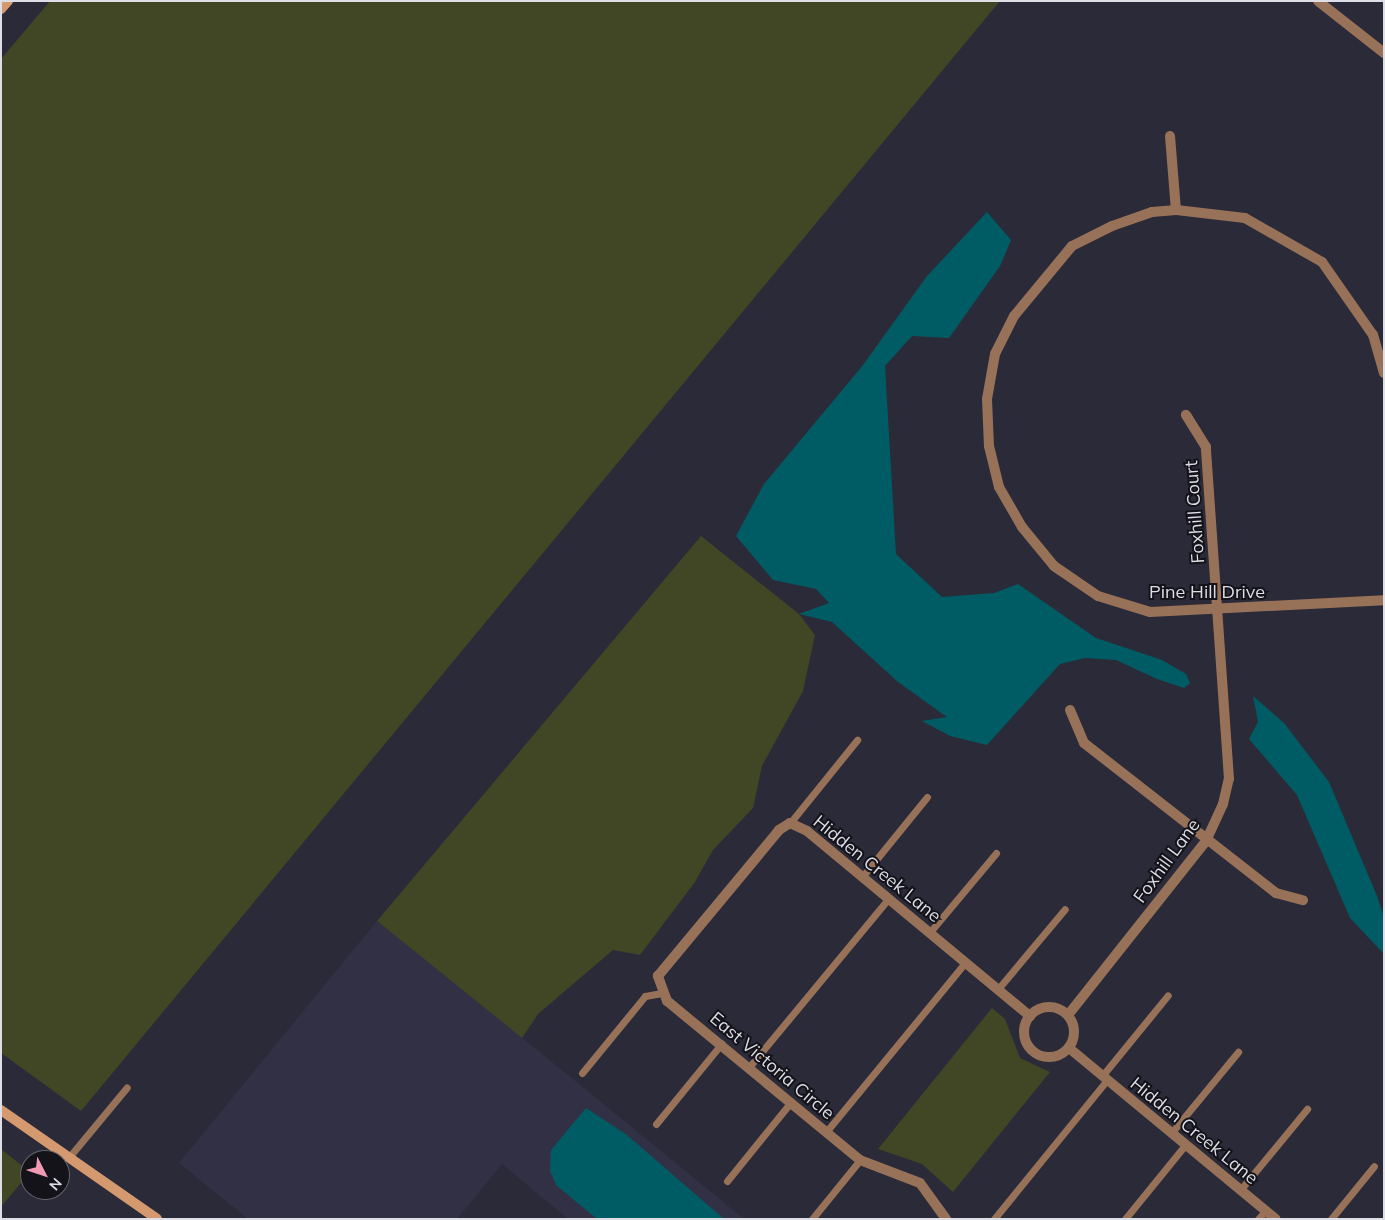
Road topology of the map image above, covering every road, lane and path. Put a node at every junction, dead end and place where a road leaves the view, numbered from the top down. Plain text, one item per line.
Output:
1 (8, 1) edge
2 (1318, 1) edge
3 (1, 9) edge
4 (1384, 53) edge
5 (1170, 136) dead end
6 (1176, 210) junction
7 (1384, 373) edge
8 (1186, 414) dead end
9 (1384, 600) edge
10 (1219, 612) junction
11 (1070, 710) dead end
12 (857, 740) dead end
13 (927, 797) dead end
14 (790, 823) junction
15 (1206, 841) junction
16 (996, 853) dead end
17 (862, 877) junction
18 (888, 899) junction
19 (1303, 900) dead end
20 (1064, 909) dead end
21 (930, 932) junction
22 (965, 963) junction
23 (998, 989) junction
24 (662, 993) junction
25 (1168, 995) dead end
26 (1068, 1015) junction
27 (1030, 1016) junction
28 (722, 1044) junction
29 (1069, 1048) junction
30 (1238, 1052) dead end
31 (750, 1066) junction
32 (582, 1073) dead end
33 (1104, 1078) junction
34 (127, 1087) dead end
35 (791, 1102) junction
36 (1307, 1109) dead end
37 (1, 1110) edge
38 (656, 1124) dead end
39 (826, 1132) junction
40 (1172, 1132) junction
41 (1186, 1144) junction
42 (61, 1150) edge
43 (70, 1156) joint
44 (860, 1160) junction
45 (1374, 1166) dead end
46 (727, 1181) dead end
47 (1241, 1189) junction
48 (1266, 1210) junction
49 (158, 1219) edge
50 (812, 1219) edge
51 (946, 1219) edge
52 (994, 1219) edge
53 (1125, 1219) edge
54 (1258, 1219) edge
55 (1276, 1219) edge
56 (1331, 1219) edge

1 - 3 main road
2 - 4 street
5 - 6 street
6 - 7 street, Pine Hill Drive
6 - 10 street, Pine Hill Drive
8 - 10 street, Foxhill Court
9 - 10 street, Pine Hill Drive
10 - 15 street, Foxhill Lane
11 - 15 street
12 - 14 lane
13 - 17 lane
14 - 17 street, Hidden Creek Lane
14 - 24 street, Hidden Creek Lane
15 - 19 street
15 - 26 street, Foxhill Lane
16 - 21 lane
17 - 18 street, Hidden Creek Lane
18 - 21 street, Hidden Creek Lane
18 - 31 lane
20 - 23 lane
21 - 22 street, Hidden Creek Lane
22 - 23 street, Hidden Creek Lane
22 - 39 lane
23 - 27 street, Hidden Creek Lane
24 - 28 street, East Victoria Circle
24 - 32 lane
25 - 33 lane
26 - 27 street
26 - 29 street
27 - 29 street
28 - 31 street, East Victoria Circle
28 - 38 lane
29 - 33 street, Hidden Creek Lane
30 - 40 lane
31 - 35 street, East Victoria Circle
33 - 40 street, Hidden Creek Lane
33 - 52 lane
34 - 43 lane
35 - 39 street, East Victoria Circle
35 - 46 lane
36 - 47 lane
37 - 42 main road
39 - 44 street, East Victoria Circle
40 - 41 street, Hidden Creek Lane
41 - 47 street, Hidden Creek Lane
41 - 53 lane
43 - 49 main road
44 - 50 lane
44 - 51 street, East Victoria Circle
45 - 56 lane
47 - 48 street, Hidden Creek Lane
48 - 54 lane
48 - 55 street, Hidden Creek Lane

